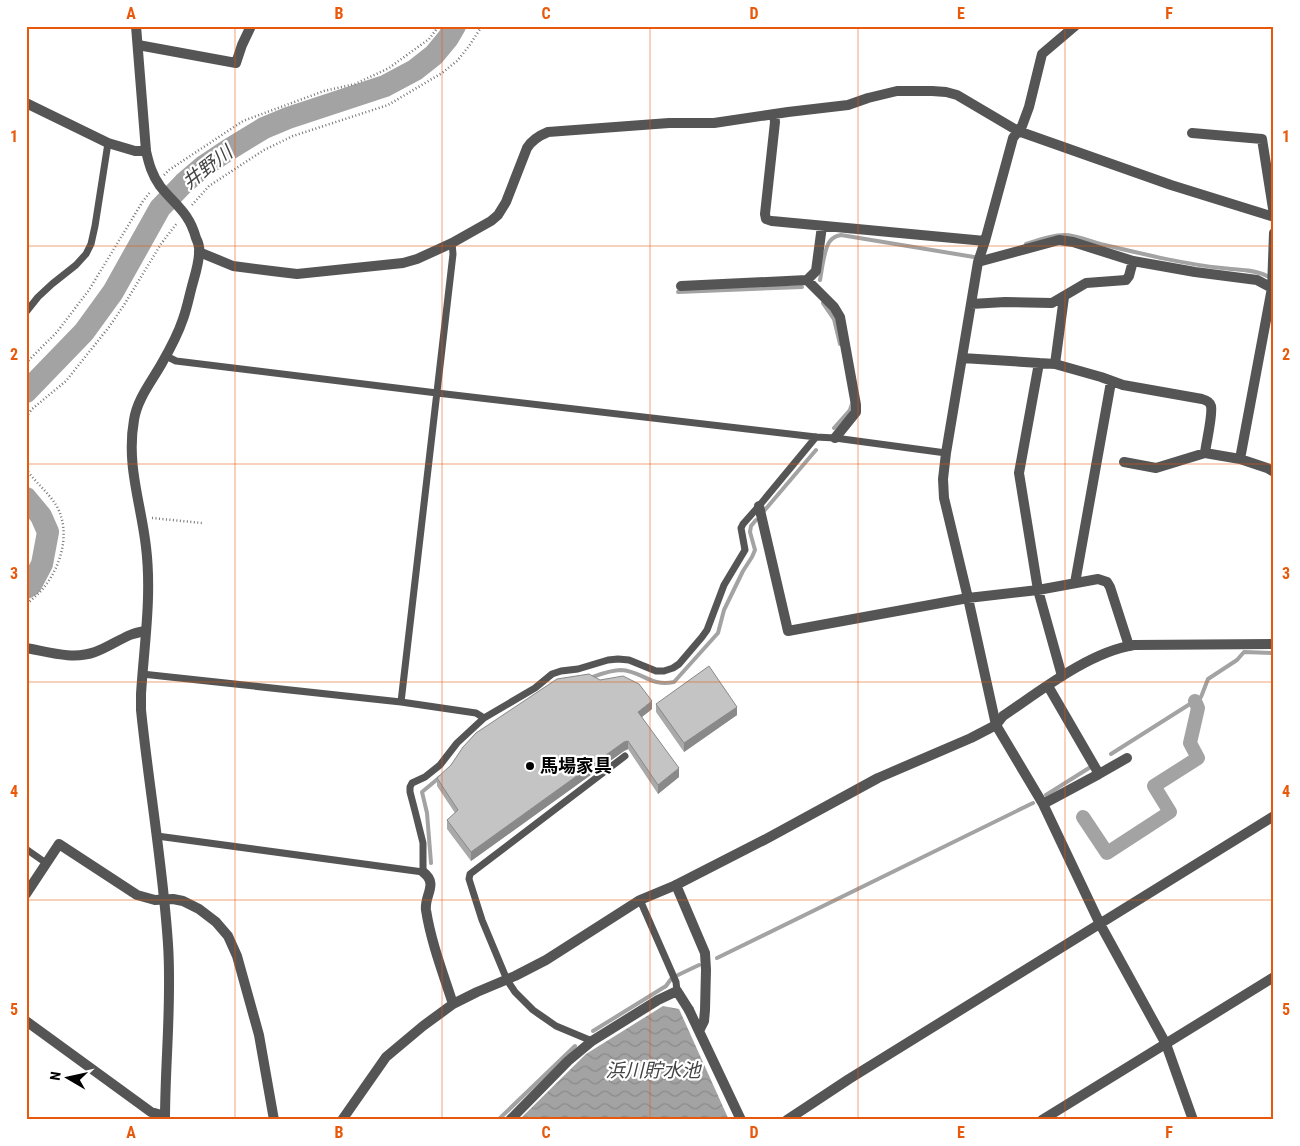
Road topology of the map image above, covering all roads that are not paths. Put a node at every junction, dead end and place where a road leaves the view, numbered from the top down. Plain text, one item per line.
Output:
1 (136, 26) edge
2 (251, 26) edge
3 (1075, 26) edge
4 (138, 45) junction
5 (26, 103) edge
6 (774, 114) junction
7 (1018, 131) junction
8 (1192, 133) dead end
9 (108, 144) junction
10 (146, 151) junction
11 (1274, 216) edge
12 (822, 226) junction
13 (1274, 232) edge
14 (985, 241) junction
15 (452, 243) junction
16 (200, 252) junction
17 (1133, 261) junction
18 (978, 262) junction
19 (807, 280) junction
20 (681, 286) dead end
21 (1273, 289) edge
22 (1064, 297) junction
23 (971, 304) junction
24 (26, 312) edge
25 (166, 356) junction
26 (962, 358) junction
27 (1039, 363) junction
28 (1055, 364) junction
29 (1111, 382) junction
30 (437, 393) junction
31 (816, 437) junction
32 (835, 438) junction
33 (946, 453) junction
34 (1205, 453) junction
35 (1240, 459) junction
36 (1124, 462) dead end
37 (1274, 472) edge
38 (759, 506) junction
39 (1075, 583) junction
40 (1038, 590) junction
41 (968, 598) junction
42 (145, 631) junction
43 (1274, 644) edge
44 (1129, 646) junction
45 (26, 648) edge
46 (142, 674) junction
47 (1062, 676) junction
48 (1048, 686) junction
49 (401, 702) junction
50 (484, 718) junction
51 (996, 725) junction
52 (625, 756) dead end
53 (1126, 758) dead end
54 (1099, 774) junction
55 (1043, 804) junction
56 (1274, 816) edge
57 (157, 836) junction
58 (26, 849) edge
59 (46, 862) junction
60 (423, 872) junction
61 (676, 885) junction
62 (26, 894) edge
63 (164, 899) junction
64 (640, 900) junction
65 (1100, 924) junction
66 (1274, 977) edge
67 (506, 980) junction
68 (677, 991) junction
69 (453, 1004) junction
70 (26, 1021) edge
71 (699, 1031) junction
72 (592, 1041) junction
73 (1166, 1044) junction
74 (165, 1118) edge
75 (274, 1120) edge
76 (342, 1120) edge
77 (510, 1120) edge
78 (741, 1120) edge
79 (787, 1120) edge
80 (1042, 1120) edge
81 (1193, 1120) edge

1 - 4 street
2 - 4 street
3 - 7 street
4 - 10 street
5 - 9 street
6 - 7 street
6 - 12 street
6 - 15 street
7 - 11 street
7 - 14 street
8 - 11 street
9 - 10 street
9 - 24 lane
10 - 16 street
12 - 14 street
12 - 19 street
13 - 21 street
14 - 18 street
15 - 16 street
15 - 30 lane
16 - 25 street
17 - 18 street
17 - 21 street
17 - 22 street
18 - 23 street
19 - 20 street
19 - 32 street
21 - 35 street
22 - 23 street
22 - 28 street
23 - 26 street
25 - 30 lane
25 - 42 street
26 - 27 street
26 - 33 street
27 - 28 street
27 - 40 street
28 - 29 street
29 - 34 street
29 - 39 street
30 - 31 lane
30 - 49 lane
31 - 32 lane
31 - 38 lane
32 - 33 lane
33 - 41 street
34 - 35 street
34 - 36 street
35 - 37 street
38 - 41 street
38 - 50 lane
39 - 40 street
39 - 44 street
40 - 41 street
40 - 47 street
41 - 51 street
42 - 45 street
42 - 46 street
43 - 44 street
44 - 47 street
46 - 49 lane
46 - 57 street
47 - 48 street
48 - 51 street
48 - 54 street
49 - 50 lane
50 - 60 lane
51 - 55 street
51 - 61 street
52 - 67 lane
53 - 54 street
54 - 55 street
55 - 65 street
56 - 65 street
57 - 60 lane
57 - 63 street
58 - 59 lane
59 - 62 street
59 - 63 street
60 - 69 street
61 - 64 street
61 - 71 street
63 - 74 street
63 - 75 street
64 - 67 street
64 - 68 lane
65 - 73 street
65 - 79 street
66 - 73 street
67 - 69 street
67 - 72 lane
68 - 71 street
68 - 72 street
69 - 76 street
70 - 74 street
71 - 78 street
72 - 77 street
73 - 80 street
73 - 81 street

